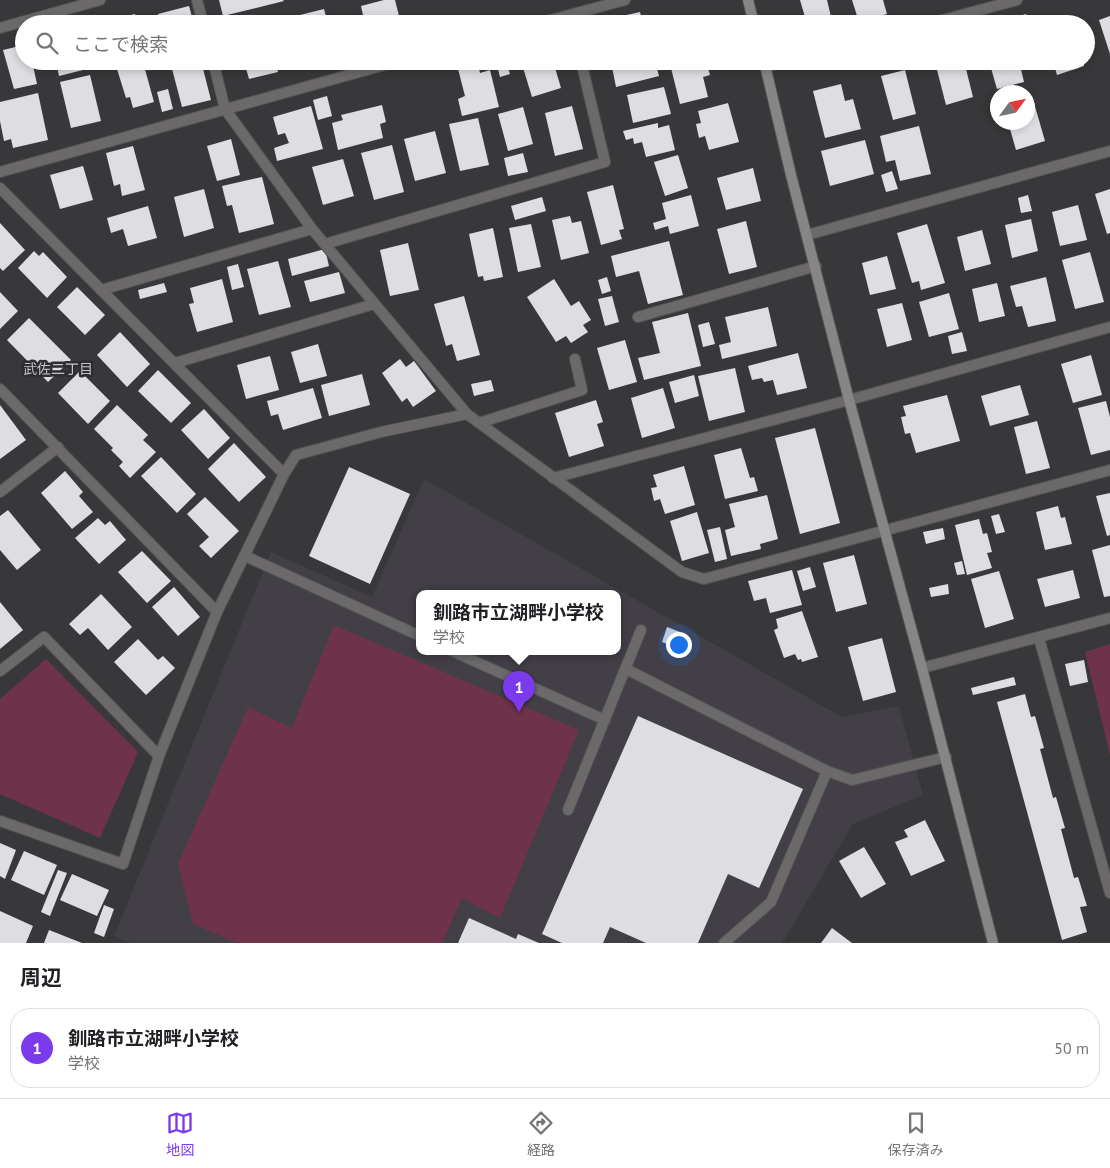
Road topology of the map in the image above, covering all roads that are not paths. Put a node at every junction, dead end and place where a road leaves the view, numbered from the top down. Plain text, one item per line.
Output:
1 (100, 0) edge
2 (198, 0) edge
3 (625, 0) edge
4 (748, 0) edge
5 (1017, 0) edge
6 (46, 15) edge
7 (201, 15) edge
8 (582, 15) edge
9 (752, 15) edge
10 (961, 15) edge
11 (15, 24) edge
12 (0, 28) edge
13 (215, 70) edge
14 (367, 70) edge
15 (583, 70) edge
16 (766, 70) edge
17 (225, 109) junction
18 (1110, 151) edge
19 (0, 172) edge
20 (0, 188) edge
21 (4, 198) edge
22 (312, 229) junction
23 (807, 235) junction
24 (325, 244) junction
25 (816, 266) junction
26 (101, 290) junction
27 (374, 304) junction
28 (638, 317) dead end
29 (1110, 328) edge
30 (575, 359) dead end
31 (175, 363) junction
32 (0, 389) edge
33 (849, 400) junction
34 (467, 414) junction
35 (479, 423) junction
36 (58, 447) junction
37 (1110, 470) edge
38 (284, 474) junction
39 (553, 478) junction
40 (0, 492) edge
41 (885, 530) junction
42 (245, 556) junction
43 (217, 612) junction
44 (1110, 618) edge
45 (641, 630) dead end
46 (416, 634) edge
47 (1038, 638) junction
48 (461, 655) edge
49 (922, 668) junction
50 (626, 669) junction
51 (0, 671) edge
52 (605, 720) junction
53 (159, 756) junction
54 (946, 757) junction
55 (827, 771) junction
56 (568, 810) dead end
57 (0, 821) edge
58 (1110, 893) edge
59 (724, 943) edge
60 (993, 943) edge

1 - 6 street
2 - 7 street
3 - 8 street
4 - 9 street
5 - 10 street
11 - 12 street
13 - 17 street
14 - 17 street
15 - 24 street
16 - 23 street
17 - 19 street
17 - 22 street
18 - 23 street
20 - 21 street
21 - 26 street
22 - 24 street
22 - 26 street
23 - 25 street
24 - 27 street
25 - 28 street
25 - 33 street
26 - 31 street
27 - 31 street
27 - 34 street
29 - 33 street
30 - 35 street
31 - 38 street
32 - 36 street
33 - 39 street
33 - 41 street
34 - 35 street
34 - 38 street
35 - 39 street
36 - 40 street
36 - 43 street
37 - 41 street
38 - 42 street
39 - 41 street
41 - 49 street
42 - 43 street
42 - 46 street
43 - 53 street
44 - 47 street
45 - 50 street
47 - 49 street
47 - 58 street
48 - 52 street
49 - 54 street
50 - 52 street
50 - 55 street
51 - 53 street
52 - 56 street
53 - 57 street
54 - 55 street
54 - 60 street
55 - 59 street

